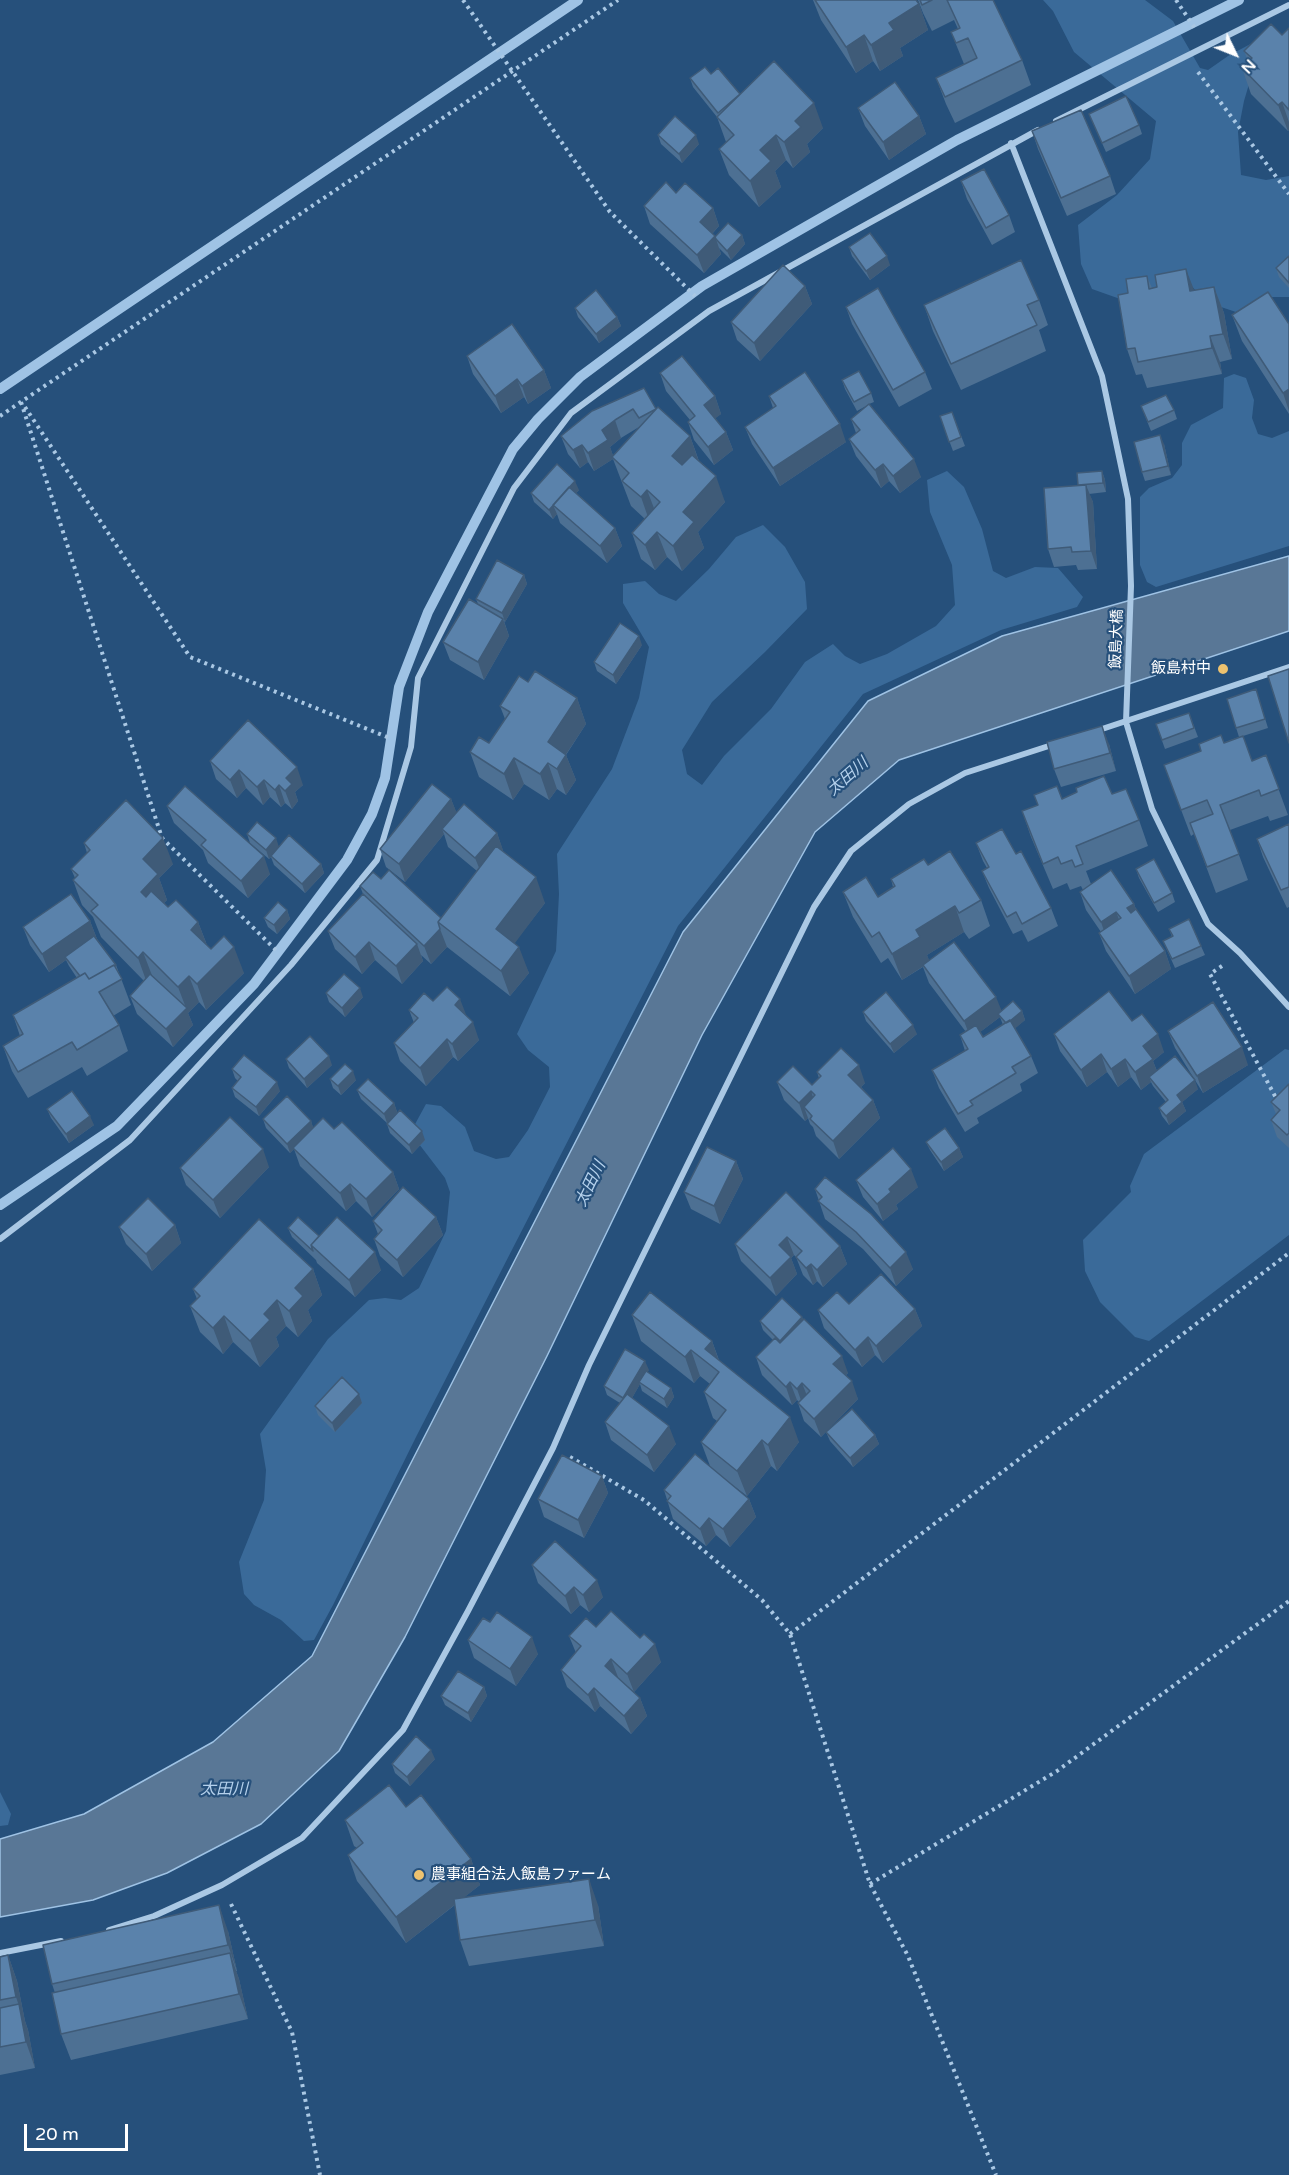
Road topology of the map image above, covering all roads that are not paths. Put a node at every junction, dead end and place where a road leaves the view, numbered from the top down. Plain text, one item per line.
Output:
1 (1289, 6) edge
2 (1052, 123) edge
3 (1042, 128) edge
4 (1011, 143) junction
5 (1289, 668) edge
6 (1126, 722) junction
7 (1094, 732) edge
8 (1062, 742) edge
9 (1289, 1006) edge
10 (0, 1239) edge
11 (102, 1933) edge
12 (68, 1939) edge
13 (0, 1953) edge

1 - 2 street
3 - 4 street
4 - 6 street, 飯島大橋
4 - 10 street
5 - 6 street
6 - 7 street
6 - 9 street
8 - 11 street
12 - 13 street

